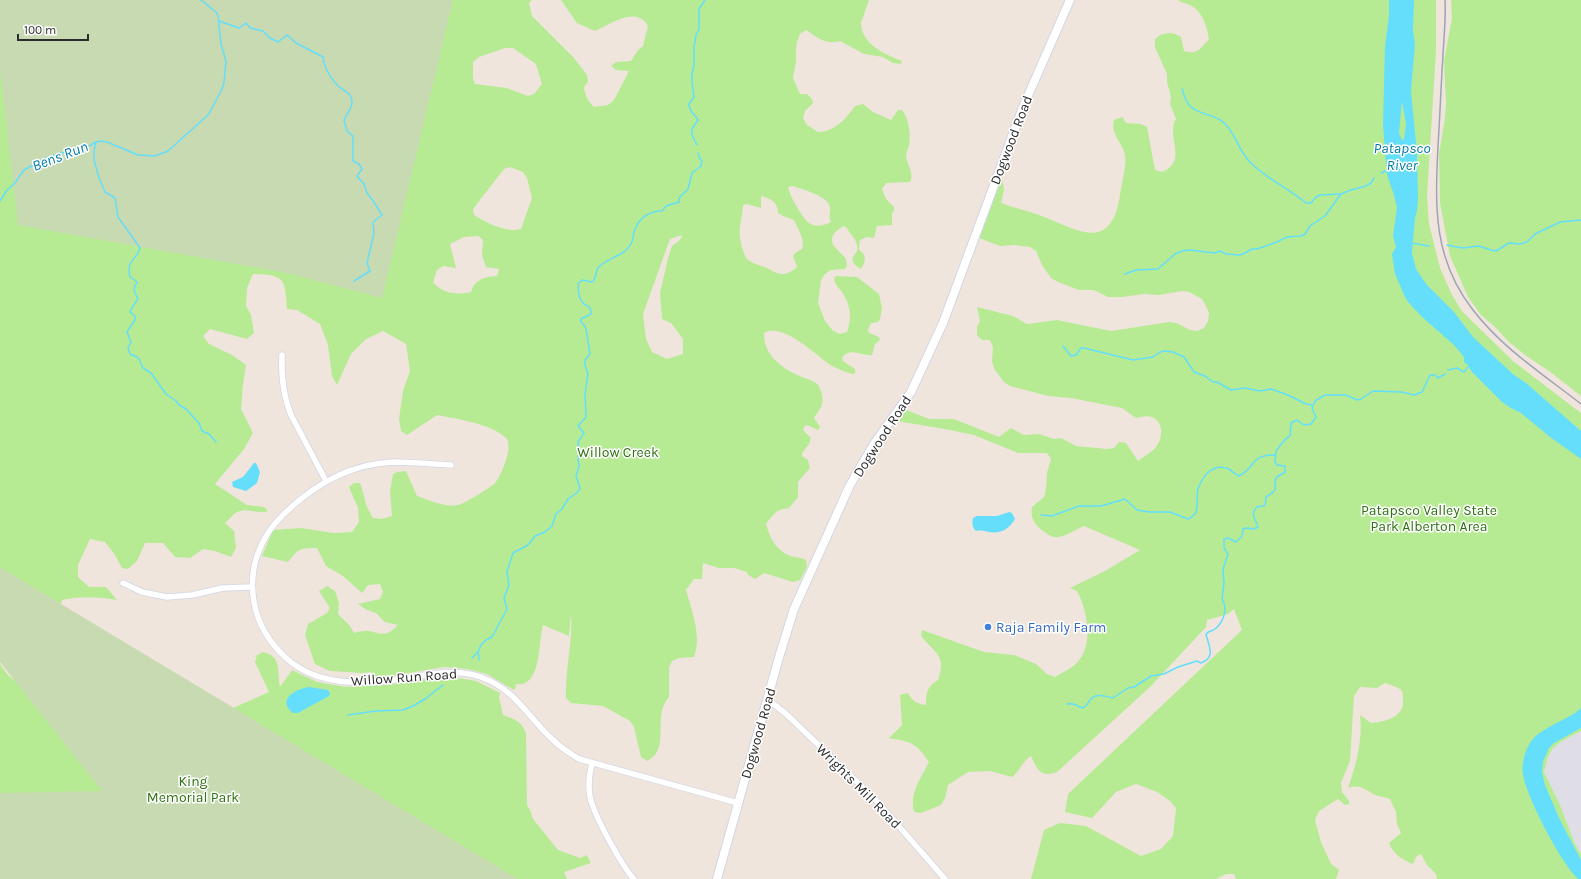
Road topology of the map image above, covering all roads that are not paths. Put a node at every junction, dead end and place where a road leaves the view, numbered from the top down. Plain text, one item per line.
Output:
1 (1070, 0) edge
2 (282, 355) dead end
3 (451, 465) dead end
4 (326, 481) junction
5 (123, 583) dead end
6 (252, 587) junction
7 (767, 699) junction
8 (592, 763) junction
9 (738, 803) junction
10 (634, 879) edge
11 (717, 879) edge
12 (944, 879) edge

1 - 7 street, Dogwood Road
2 - 4 street
3 - 4 street, Willow Run Road
4 - 6 street, Willow Run Road
5 - 6 street
6 - 8 street, Willow Run Road
7 - 9 street, Dogwood Road
7 - 12 street, Wrights Mill Road
8 - 9 street, Willow Run Road
8 - 10 street
9 - 11 street, Dogwood Road

